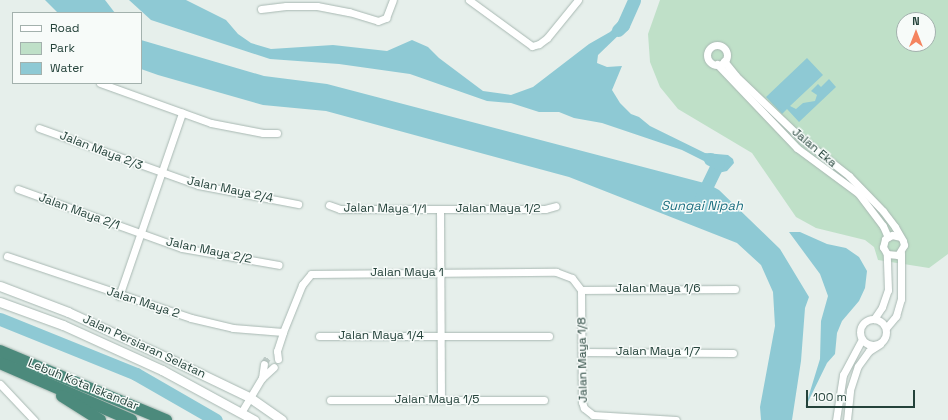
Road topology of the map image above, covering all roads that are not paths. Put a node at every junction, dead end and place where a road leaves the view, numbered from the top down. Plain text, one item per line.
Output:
1 (393, 0) edge
2 (469, 0) edge
3 (578, 0) edge
4 (261, 9) dead end
5 (724, 61) junction
6 (717, 64) junction
7 (103, 84) edge
8 (182, 113) junction
9 (39, 128) dead end
10 (277, 133) dead end
11 (163, 174) junction
12 (18, 189) dead end
13 (298, 204) dead end
14 (330, 205) dead end
15 (556, 206) dead end
16 (440, 209) junction
17 (140, 234) junction
18 (888, 236) junction
19 (900, 237) junction
20 (901, 253) junction
21 (887, 254) junction
22 (7, 256) dead end
23 (279, 265) dead end
24 (442, 273) junction
25 (0, 286) edge
26 (735, 289) dead end
27 (581, 290) junction
28 (119, 296) junction
29 (0, 302) edge
30 (874, 319) junction
31 (886, 328) junction
32 (283, 332) junction
33 (320, 336) dead end
34 (442, 336) junction
35 (549, 336) dead end
36 (862, 340) junction
37 (880, 344) junction
38 (0, 351) edge
39 (277, 351) junction
40 (582, 352) junction
41 (733, 353) dead end
42 (269, 355) tunnel mouth
43 (278, 359) tunnel mouth
44 (0, 363) edge
45 (264, 364) tunnel mouth
46 (274, 367) dead end
47 (30, 375) junction
48 (262, 378) junction
49 (0, 384) edge
50 (249, 397) junction
51 (330, 400) dead end
52 (441, 400) junction
53 (544, 400) dead end
54 (242, 411) junction
55 (34, 420) edge
56 (100, 420) edge
57 (131, 420) edge
58 (166, 420) edge
59 (254, 420) edge
60 (282, 420) edge
61 (676, 420) edge
62 (836, 420) edge
63 (848, 420) edge

1 - 4 street
2 - 3 street
5 - 6 street
5 - 6 street, Jalan Eka
5 - 19 street, Jalan Eka
6 - 18 street, Jalan Eka
7 - 8 street
8 - 10 street
8 - 11 street
9 - 11 street, Jalan Maya 2/3
11 - 13 street, Jalan Maya 2/4
11 - 17 street
12 - 17 street, Jalan Maya 2/1
14 - 16 street, Jalan Maya 1/1
15 - 16 street, Jalan Maya 1/2
16 - 24 street
17 - 23 street, Jalan Maya 2/2
17 - 28 street
18 - 19 street
18 - 21 street
19 - 20 street
20 - 21 street
20 - 31 street
21 - 30 street
22 - 28 street, Jalan Maya 2
24 - 27 street, Jalan Maya 1
24 - 32 street, Jalan Maya 1
24 - 34 street
25 - 50 street, Jalan Persiaran Selatan
26 - 27 street, Jalan Maya 1/6
27 - 40 street, Jalan Maya 1/8
28 - 32 street, Jalan Maya 2
29 - 54 street, Jalan Persiaran Selatan
30 - 31 street
30 - 36 street
31 - 37 street
32 - 39 street, Jalan Maya 1
33 - 34 street, Jalan Maya 1/4
34 - 35 street, Jalan Maya 1/4
34 - 52 street
36 - 37 street
36 - 62 street
37 - 63 street
38 - 58 highway, Lebuh Kota Iskandar
39 - 42 street
39 - 43 street, Jalan Maya 1
40 - 41 street, Jalan Maya 1/7
40 - 61 street, Jalan Maya 1/8
44 - 47 highway, Lebuh Kota Iskandar
45 - 48 street
46 - 48 street
47 - 56 highway
47 - 57 highway, Lebuh Kota Iskandar
48 - 50 street
49 - 55 street
50 - 54 street
50 - 60 street, Jalan Persiaran Selatan
51 - 52 street, Jalan Maya 1/5
52 - 53 street, Jalan Maya 1/5
54 - 59 street, Jalan Persiaran Selatan

